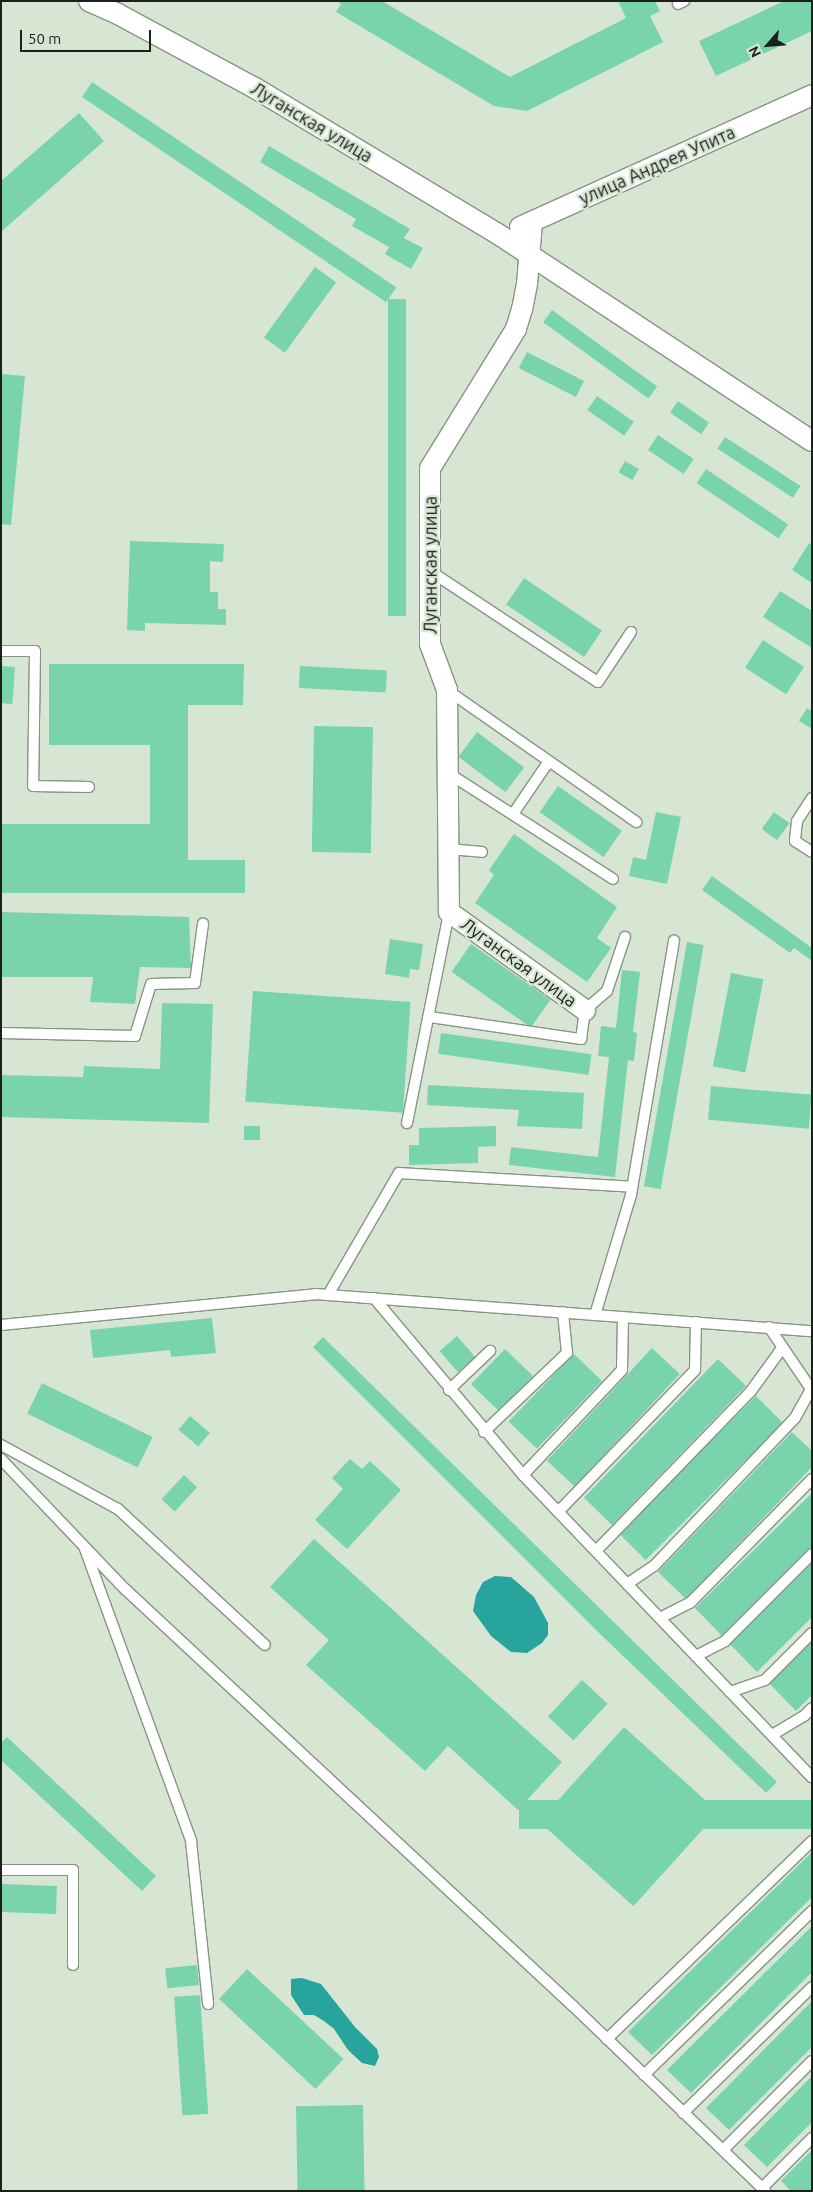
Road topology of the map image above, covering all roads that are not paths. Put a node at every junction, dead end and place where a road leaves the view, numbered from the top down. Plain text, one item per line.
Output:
1 (89, 1) edge
2 (812, 95) edge
3 (532, 222) junction
4 (501, 236) junction
5 (528, 254) junction
6 (812, 441) edge
7 (430, 571) junction
8 (630, 632) dead end
9 (1, 651) edge
10 (446, 690) junction
11 (549, 761) junction
12 (448, 773) junction
13 (90, 787) dead end
14 (812, 798) edge
15 (513, 814) junction
16 (636, 822) dead end
17 (449, 849) junction
18 (482, 852) dead end
19 (812, 852) edge
20 (613, 879) dead end
21 (449, 912) junction
22 (203, 924) dead end
23 (625, 937) dead end
24 (674, 941) dead end
25 (585, 1010) junction
26 (430, 1017) junction
27 (1, 1033) edge
28 (407, 1123) dead end
29 (632, 1187) junction
30 (328, 1295) junction
31 (374, 1298) junction
32 (563, 1312) junction
33 (595, 1315) junction
34 (623, 1317) junction
35 (696, 1322) junction
36 (1, 1325) edge
37 (769, 1328) junction
38 (812, 1331) edge
39 (783, 1347) junction
40 (490, 1351) dead end
41 (450, 1390) junction
42 (484, 1432) junction
43 (1, 1445) edge
44 (1, 1459) edge
45 (523, 1476) junction
46 (812, 1479) edge
47 (558, 1512) junction
48 (84, 1545) junction
49 (596, 1551) junction
50 (812, 1554) edge
51 (627, 1584) junction
52 (660, 1618) junction
53 (812, 1633) edge
54 (265, 1645) dead end
55 (696, 1656) junction
56 (730, 1692) junction
57 (812, 1708) edge
58 (772, 1735) junction
59 (808, 1767) edge
60 (812, 1777) edge
61 (812, 1841) edge
62 (1, 1870) edge
63 (812, 1911) edge
64 (73, 1965) dead end
65 (812, 1986) edge
66 (208, 2004) dead end
67 (607, 2039) junction
68 (812, 2061) edge
69 (644, 2075) junction
70 (684, 2113) junction
71 (812, 2138) edge
72 (723, 2150) junction
73 (764, 2190) edge

1 - 4 street, Луганская улица
2 - 3 street, улица Андрея Упита
3 - 4 street, улица Андрея Упита
3 - 5 street, Луганская улица
4 - 5 street, Луганская улица
5 - 6 street, Луганская улица
5 - 7 street, Луганская улица
7 - 8 lane
7 - 10 street, Луганская улица
9 - 13 lane
10 - 11 lane
10 - 12 street, Луганская улица
11 - 15 lane
11 - 16 lane
12 - 15 lane
12 - 17 street, Луганская улица
14 - 19 lane
15 - 20 lane
17 - 18 lane
17 - 21 street, Луганская улица
21 - 25 street, Луганская улица
21 - 26 lane
22 - 27 lane
23 - 25 lane
24 - 29 lane
25 - 26 lane
26 - 28 lane
29 - 30 lane
29 - 33 lane
30 - 31 lane
30 - 36 lane
31 - 32 lane
31 - 41 lane
32 - 33 lane
32 - 42 lane
33 - 34 lane
34 - 35 lane
34 - 45 lane
35 - 37 lane
35 - 47 lane
37 - 38 lane
37 - 39 lane
39 - 49 lane
39 - 51 lane
40 - 41 lane
41 - 42 lane
42 - 45 lane
43 - 54 lane
44 - 48 lane
45 - 47 lane
46 - 52 lane
47 - 49 lane
48 - 66 lane
48 - 67 lane
49 - 51 lane
50 - 55 lane
51 - 52 lane
52 - 55 lane
53 - 56 lane
55 - 56 lane
56 - 58 lane
57 - 58 lane
58 - 59 lane
59 - 60 lane
61 - 67 lane
62 - 64 lane
63 - 69 lane
65 - 70 lane
67 - 69 lane
68 - 72 lane
69 - 70 lane
70 - 72 lane
71 - 73 lane
72 - 73 lane

